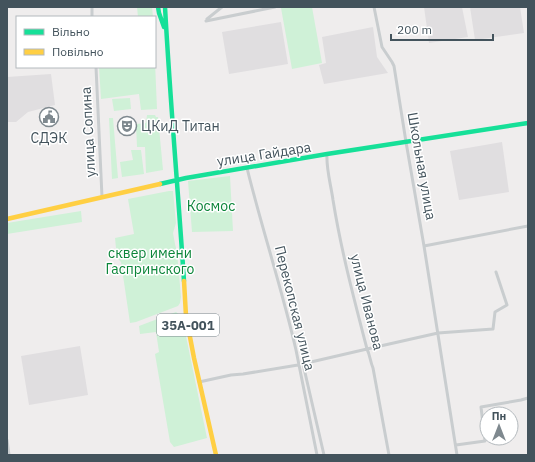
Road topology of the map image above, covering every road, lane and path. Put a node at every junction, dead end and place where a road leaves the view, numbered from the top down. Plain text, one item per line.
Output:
1 (158, 7) edge
2 (165, 7) edge
3 (222, 7) edge
4 (275, 7) edge
5 (374, 7) edge
6 (166, 36) junction
7 (96, 68) edge
8 (528, 123) edge
9 (406, 142) junction
10 (327, 154) junction
11 (247, 168) junction
12 (177, 180) junction
13 (102, 197) junction
14 (7, 219) edge
15 (528, 226) edge
16 (424, 246) junction
17 (496, 272) dead end
18 (438, 333) junction
19 (367, 348) junction
20 (302, 364) junction
21 (298, 365) junction
22 (199, 382) junction
23 (528, 398) edge
24 (7, 440) edge
25 (456, 445) junction
26 (9, 455) edge
27 (216, 455) edge
28 (317, 455) edge
29 (324, 455) edge
30 (389, 455) edge
31 (457, 455) edge

1 - 6 main road, 35А-001
2 - 6 main road, 35А-001
3 - 4 street
5 - 9 street, Школьная улица
6 - 12 main road, 35А-001
7 - 13 street, улица Сопина
8 - 9 main road, улица Гайдара
9 - 10 main road, улица Гайдара
9 - 16 street, Школьная улица
10 - 11 main road, улица Гайдара
10 - 19 street, улица Иванова
11 - 12 main road, улица Гайдара
11 - 21 street, Перекопская улица
12 - 13 main road, улица Гайдара
12 - 22 main road, 35А-001
13 - 14 main road, улица Гайдара
15 - 16 street
16 - 18 street, Школьная улица
17 - 18 street
18 - 19 street
18 - 25 street, Школьная улица
19 - 20 street
19 - 30 street, улица Иванова
20 - 21 street
20 - 29 street, Перекопская улица
21 - 22 street
21 - 28 street, Перекопская улица
22 - 27 main road, 35А-001
23 - 25 street
24 - 26 street
25 - 31 street, Школьная улица

